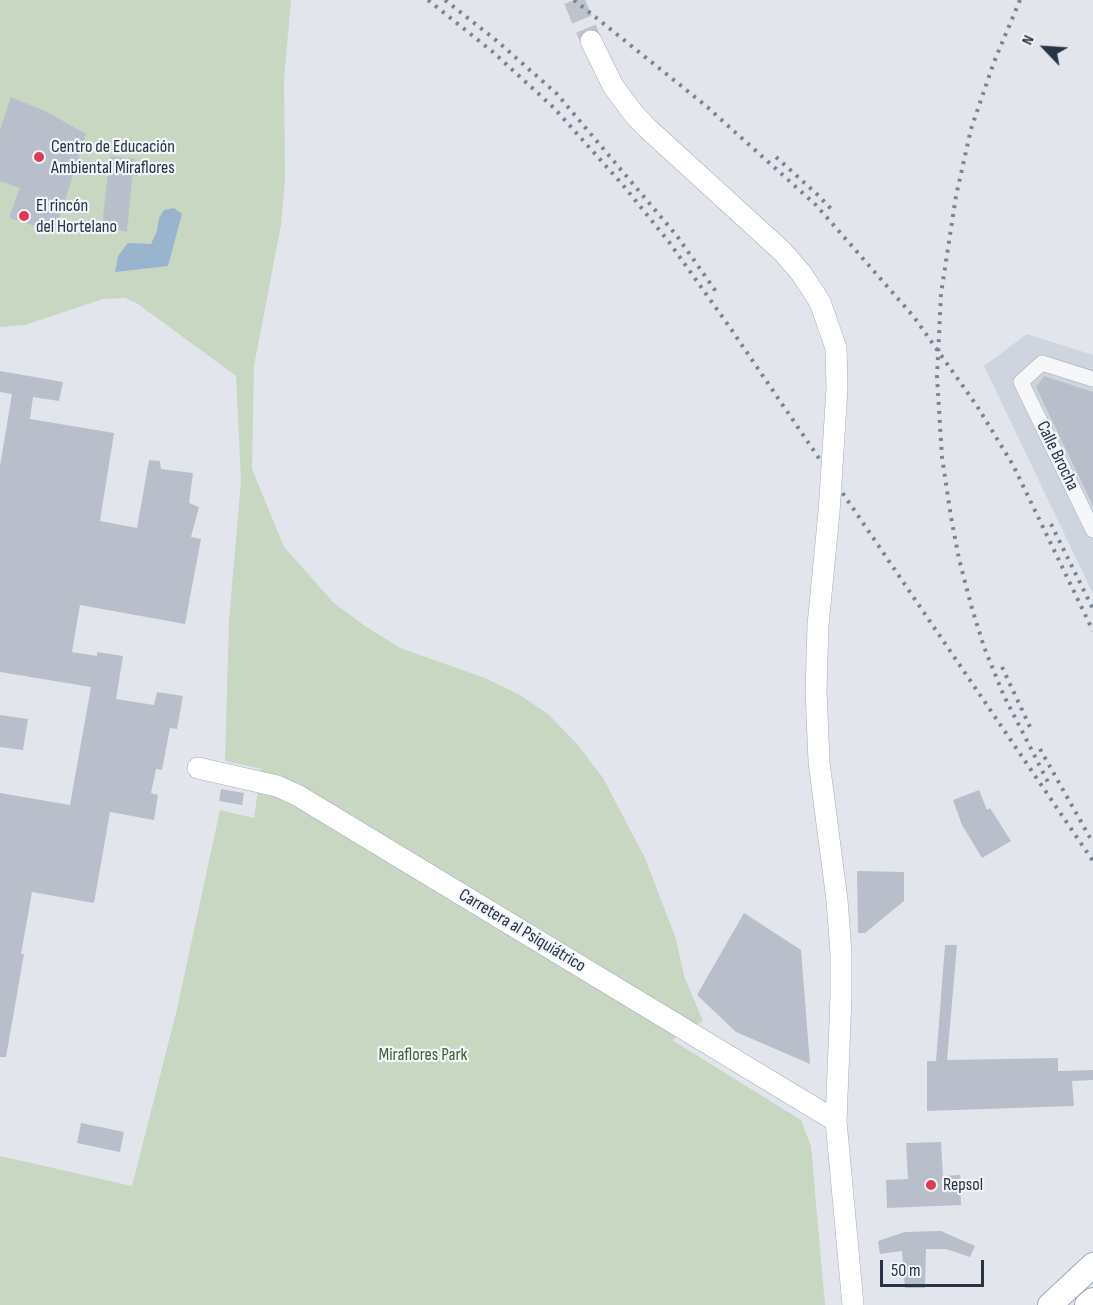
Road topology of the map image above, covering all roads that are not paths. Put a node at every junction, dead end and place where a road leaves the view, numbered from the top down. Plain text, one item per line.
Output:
1 (591, 41) tunnel mouth
2 (1093, 379) edge
3 (1093, 530) edge
4 (198, 768) dead end
5 (836, 1121) junction
6 (1093, 1266) edge
7 (1093, 1300) edge
8 (853, 1305) edge
9 (1050, 1305) edge
10 (1087, 1305) edge

1 - 5 street, bridge
2 - 3 street, Calle Brocha
4 - 5 street, Carretera al Psiquiátrico
5 - 8 street
6 - 9 main road
7 - 10 main road

